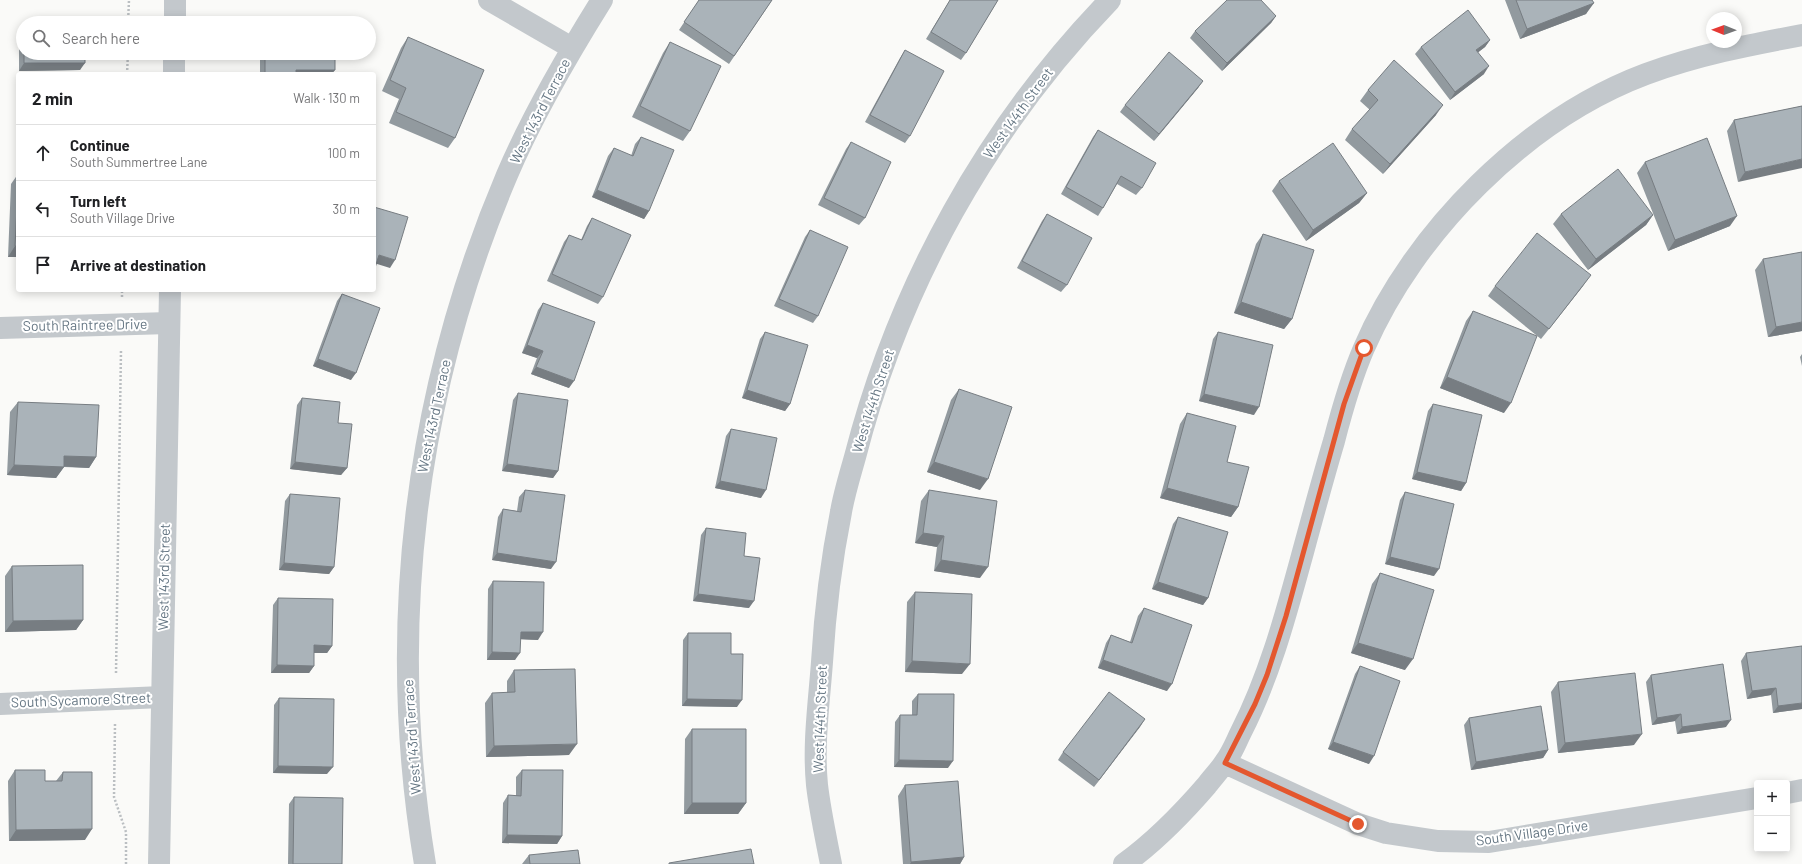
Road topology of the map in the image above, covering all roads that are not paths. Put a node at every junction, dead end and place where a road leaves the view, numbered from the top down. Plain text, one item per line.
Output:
1 (175, 0) edge
2 (489, 0) edge
3 (602, 0) edge
4 (1110, 0) edge
5 (175, 16) edge
6 (1802, 35) edge
7 (572, 48) junction
8 (174, 60) edge
9 (174, 72) edge
10 (170, 292) edge
11 (169, 323) junction
12 (0, 328) edge
13 (162, 697) junction
14 (0, 704) edge
15 (1225, 763) junction
16 (1802, 790) edge
17 (1790, 792) edge
18 (1754, 798) edge
19 (159, 864) edge
20 (425, 864) edge
21 (831, 864) edge
22 (1124, 864) edge

1 - 5 street
2 - 7 street
3 - 7 street, West 143rd Terrace
4 - 21 street, West 144th Street
6 - 15 street
7 - 20 street, West 143rd Terrace
8 - 9 street
10 - 11 street, West 143rd Street
11 - 12 street, South Raintree Drive
11 - 13 street, West 143rd Street
13 - 14 street, South Sycamore Street
13 - 19 street, West 143rd Street
15 - 18 street, South Village Drive
15 - 22 street
16 - 17 street

